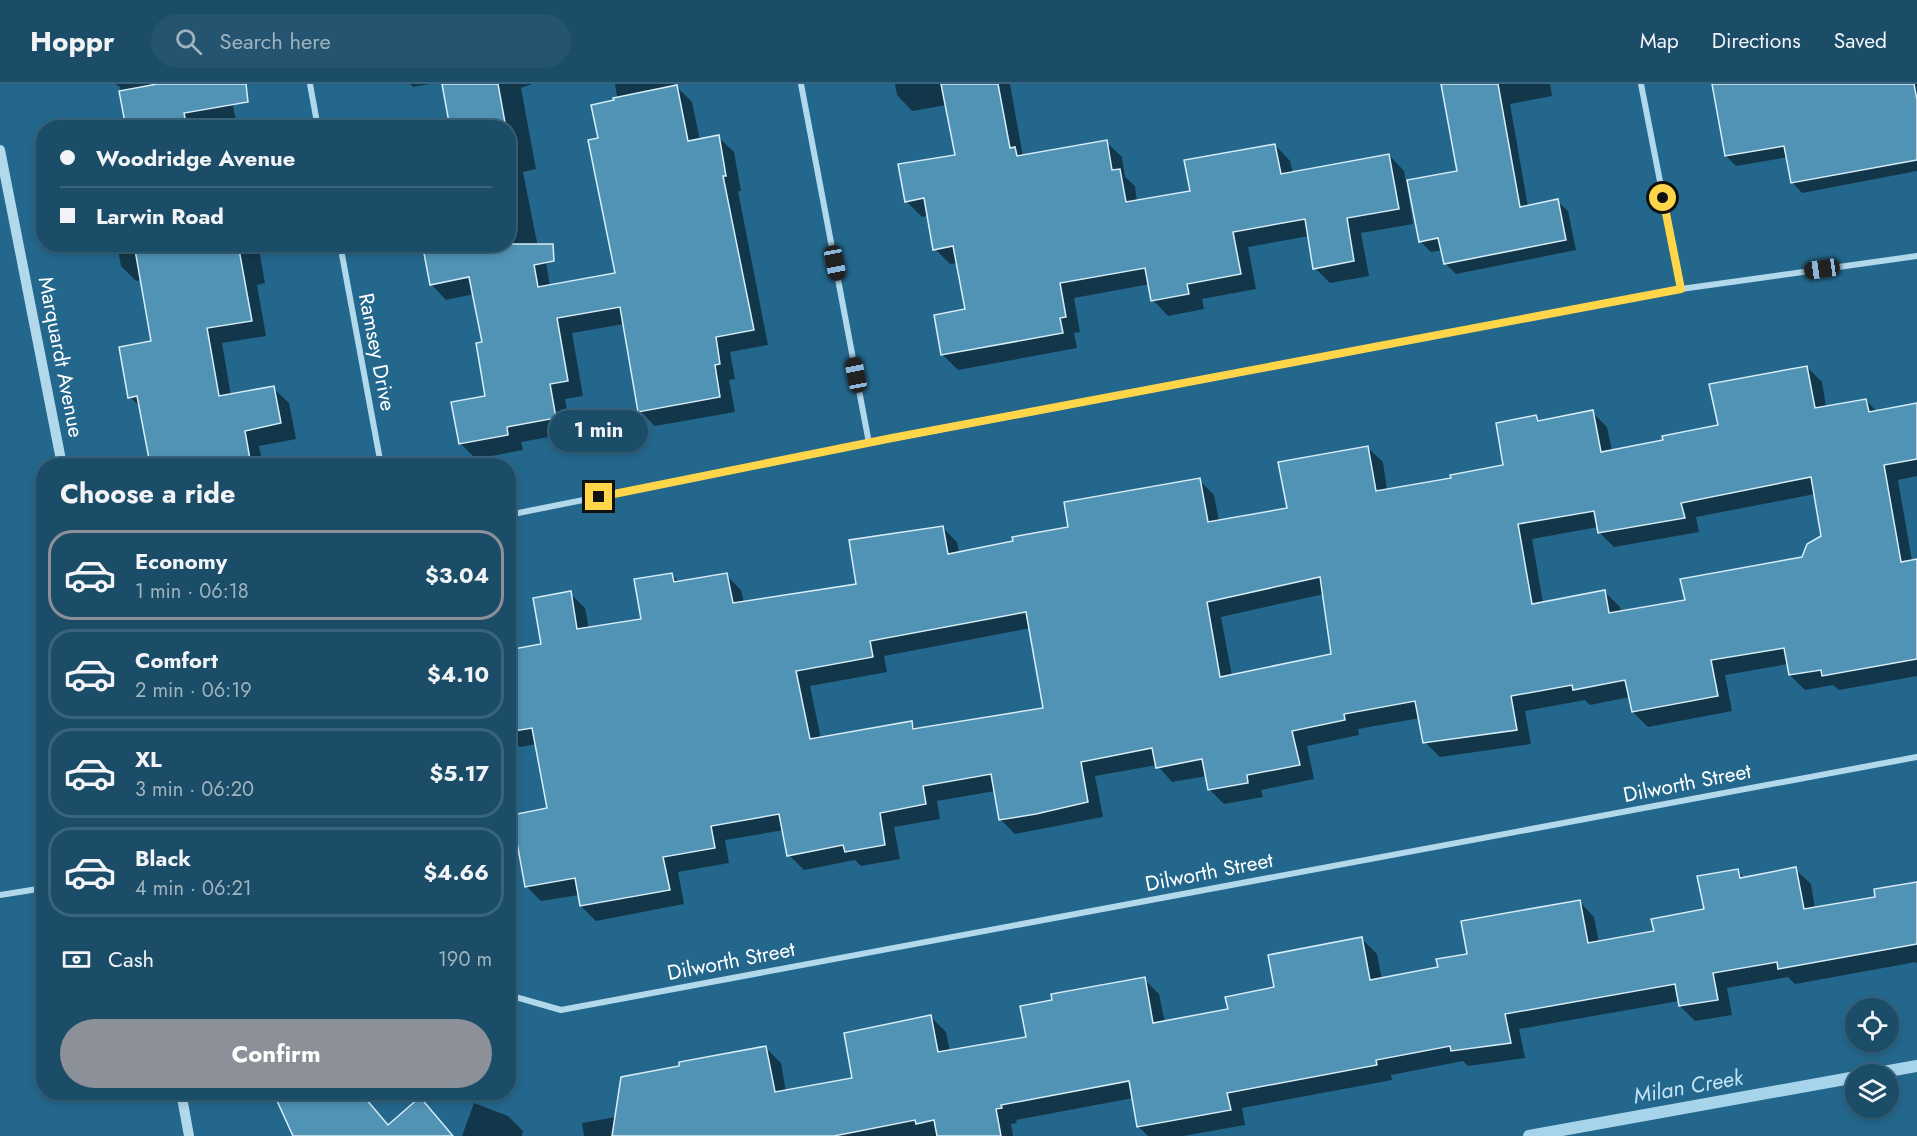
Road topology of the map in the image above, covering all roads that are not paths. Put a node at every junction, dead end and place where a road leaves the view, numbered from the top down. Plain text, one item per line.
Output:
1 (310, 84) edge
2 (801, 84) edge
3 (1641, 84) edge
4 (317, 120) edge
5 (0, 150) edge
6 (341, 252) edge
7 (1917, 256) edge
8 (1681, 289) junction
9 (869, 443) junction
10 (61, 458) edge
11 (380, 458) edge
12 (516, 513) edge
13 (1917, 757) edge
14 (36, 889) edge
15 (0, 895) edge
16 (516, 997) edge
17 (182, 1100) edge
18 (189, 1136) edge

1 - 4 street
2 - 9 street
3 - 8 street
5 - 10 street, Marquardt Avenue
6 - 11 street, Ramsey Drive
7 - 8 street
8 - 9 street
9 - 12 street
13 - 16 street, Dilworth Street
14 - 15 street
17 - 18 street

